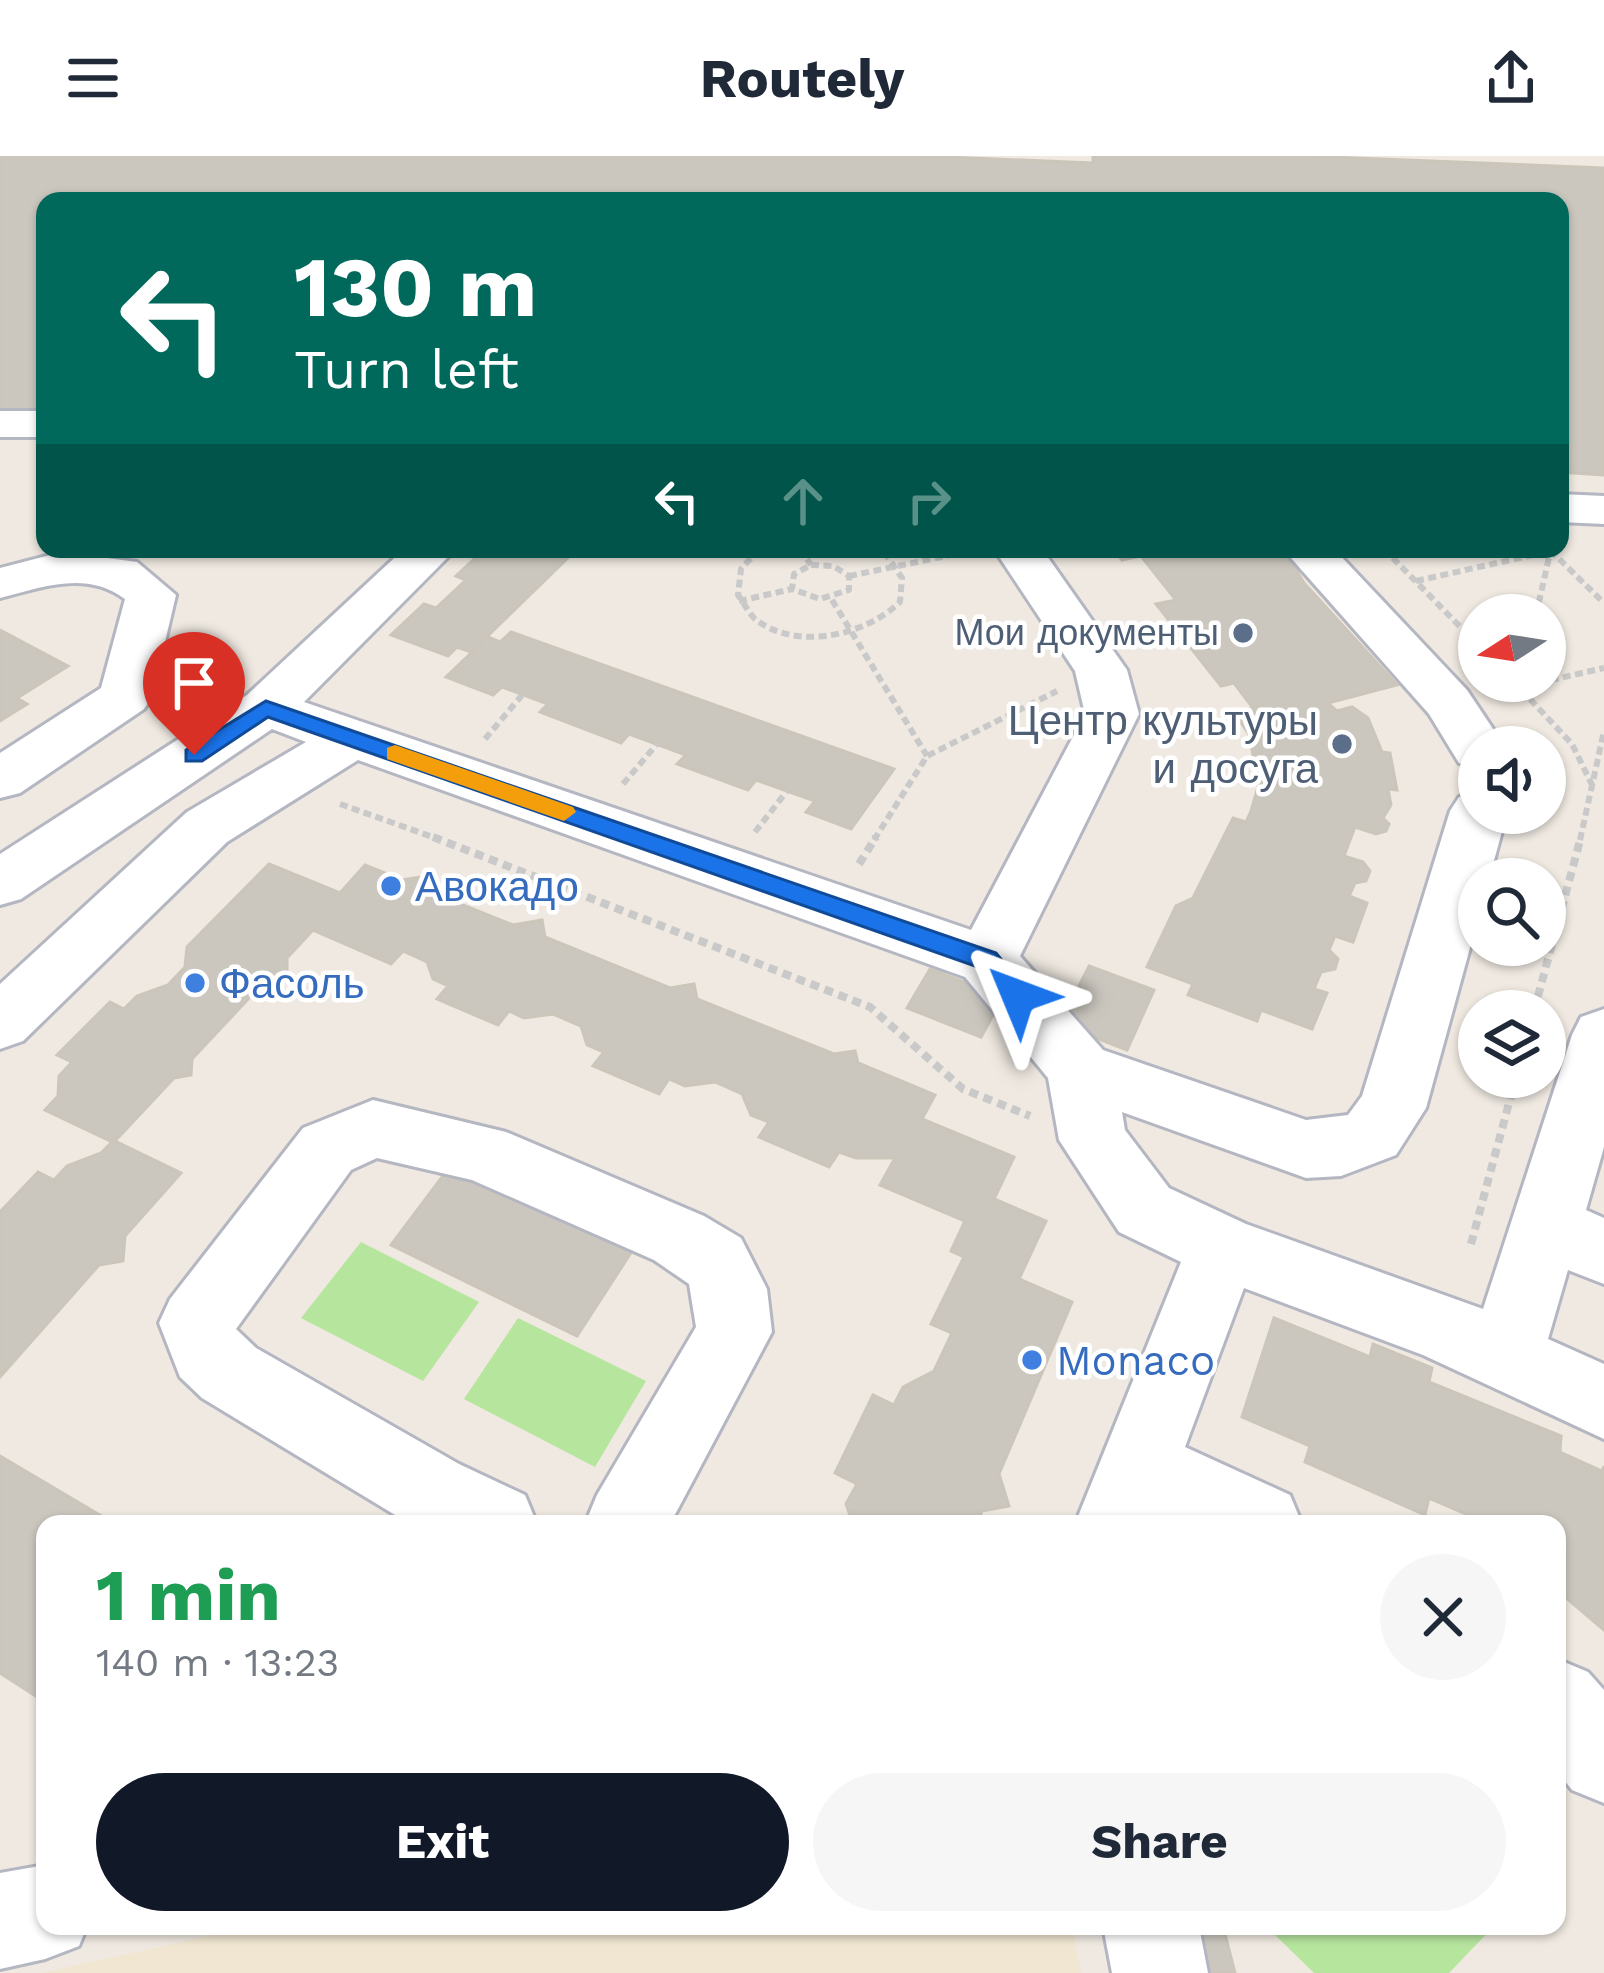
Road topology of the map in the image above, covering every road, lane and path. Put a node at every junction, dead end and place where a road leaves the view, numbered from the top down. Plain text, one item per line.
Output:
1 (0, 424) edge
2 (36, 424) edge
3 (1604, 510) edge
4 (1569, 524) edge
5 (1569, 551) edge
6 (423, 558) edge
7 (748, 558) edge
8 (806, 558) edge
9 (892, 558) edge
10 (934, 558) edge
11 (1024, 558) edge
12 (1314, 558) edge
13 (1393, 558) edge
14 (1479, 558) edge
15 (1549, 558) edge
16 (126, 561) edge
17 (811, 565) junction
18 (899, 565) junction
19 (849, 576) junction
20 (1416, 581) junction
21 (0, 583) edge
22 (792, 589) junction
23 (1541, 594) edge
24 (832, 600) junction
25 (739, 601) junction
26 (1604, 603) edge
27 (1458, 624) edge
28 (851, 634) junction
29 (1604, 668) edge
30 (1101, 670) junction
31 (1566, 675) edge
32 (125, 697) junction
33 (1535, 702) edge
34 (266, 708) junction
35 (1464, 726) edge
36 (1604, 731) edge
37 (353, 738) junction
38 (928, 756) junction
39 (0, 779) edge
40 (158, 779) junction
41 (1594, 789) junction
42 (245, 804) junction
43 (1472, 834) edge
44 (0, 883) edge
45 (832, 906) junction
46 (987, 960) junction
47 (1540, 990) edge
48 (0, 1023) edge
49 (1604, 1035) edge
50 (1080, 1069) junction
51 (1513, 1098) edge
52 (1093, 1141) junction
53 (1575, 1239) edge
54 (1223, 1248) junction
55 (1477, 1342) junction
56 (1604, 1402) edge
57 (1126, 1495) edge
58 (478, 1515) edge
59 (631, 1515) edge
60 (1218, 1515) edge
61 (1566, 1713) edge
62 (1604, 1758) edge
63 (36, 1914) edge
64 (0, 1921) edge
65 (1153, 1935) edge
66 (1160, 1973) edge

1 - 2 street
3 - 4 street
5 - 26 path
6 - 34 street
7 - 25 path
8 - 17 path
9 - 18 path
10 - 18 path
11 - 30 street
12 - 35 street
13 - 20 path
14 - 20 path
15 - 23 path
16 - 21 street
16 - 32 street
17 - 19 path
17 - 22 path
18 - 19 path
18 - 28 path
19 - 24 path
20 - 27 path
22 - 24 path
22 - 25 path
24 - 28 path
25 - 28 path
28 - 38 path
29 - 31 path
30 - 38 path
30 - 46 street
32 - 39 street
32 - 40 street
33 - 41 path
34 - 37 street
34 - 40 street
36 - 41 path
37 - 42 street
37 - 45 street
38 - 45 path
40 - 44 street
41 - 47 path
42 - 48 street
42 - 52 path
43 - 50 street
45 - 46 street
46 - 50 street
49 - 53 street
50 - 52 street
51 - 55 path
52 - 54 street
53 - 55 street
54 - 55 street
54 - 57 street
55 - 56 street
57 - 60 street
58 - 59 street
61 - 62 street
63 - 64 street
65 - 66 street

